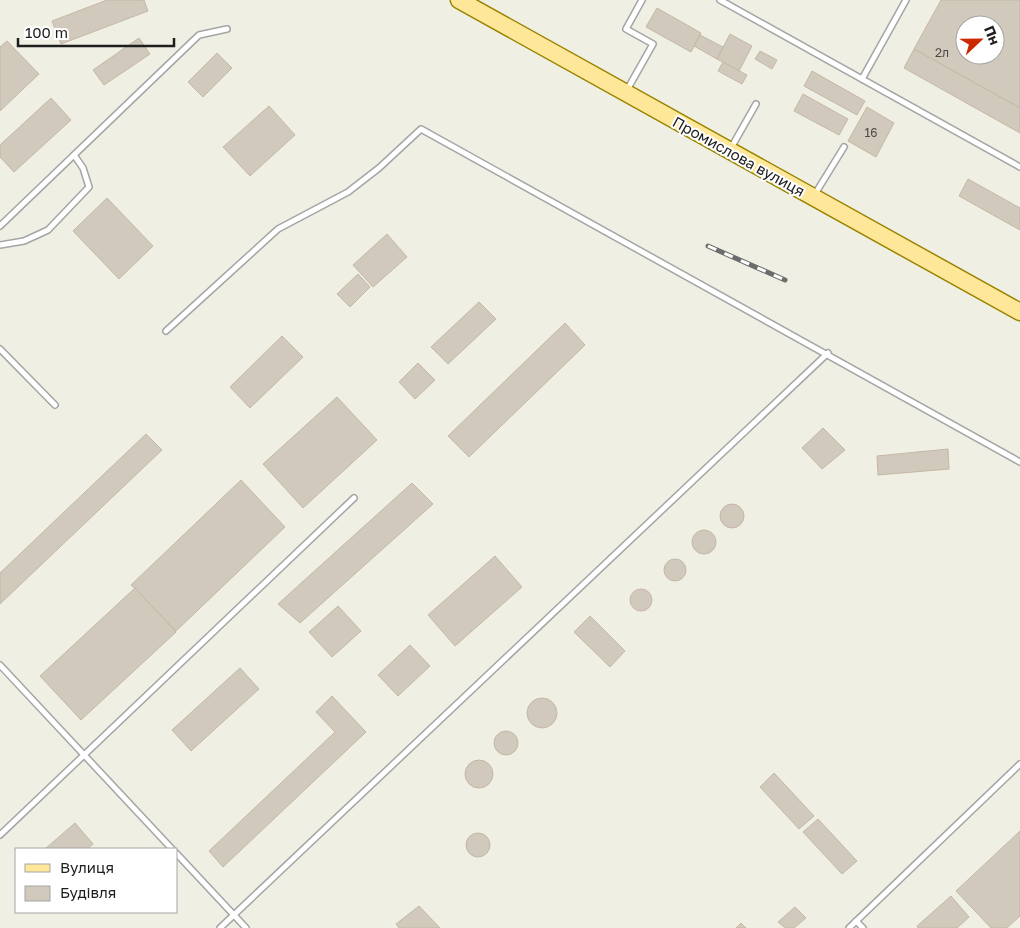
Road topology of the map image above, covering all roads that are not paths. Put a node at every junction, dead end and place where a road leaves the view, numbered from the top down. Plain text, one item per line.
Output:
1 (459, 0) edge
2 (642, 0) edge
3 (720, 0) edge
4 (906, 0) edge
5 (227, 29) dead end
6 (862, 79) junction
7 (626, 93) junction
8 (756, 104) dead end
9 (844, 147) dead end
10 (730, 150) junction
11 (74, 155) junction
12 (1020, 167) edge
13 (814, 197) junction
14 (0, 226) edge
15 (0, 246) edge
16 (1020, 312) edge
17 (166, 331) dead end
18 (0, 349) edge
19 (828, 354) junction
20 (55, 404) dead end
21 (1020, 462) edge
22 (354, 498) dead end
23 (0, 665) edge
24 (85, 755) junction
25 (1020, 764) edge
26 (0, 835) edge
27 (171, 848) edge
28 (178, 855) edge
29 (234, 915) junction
30 (856, 921) junction
31 (220, 928) edge
32 (246, 928) edge
33 (849, 928) edge
34 (863, 928) edge

1 - 7 main road, Промислова вулиця
2 - 7 lane
3 - 6 lane
4 - 6 lane
5 - 11 lane
6 - 12 lane
7 - 10 main road, Промислова вулиця
8 - 10 lane
9 - 13 lane
10 - 13 main road, Промислова вулиця
11 - 14 lane
11 - 15 lane
13 - 16 main road, Промислова вулиця
17 - 19 lane
18 - 20 lane
19 - 21 lane
19 - 29 lane
22 - 24 lane
23 - 24 lane
24 - 26 lane
24 - 27 lane
25 - 30 lane
28 - 29 lane
29 - 31 lane
29 - 32 lane
30 - 33 lane
30 - 34 lane

